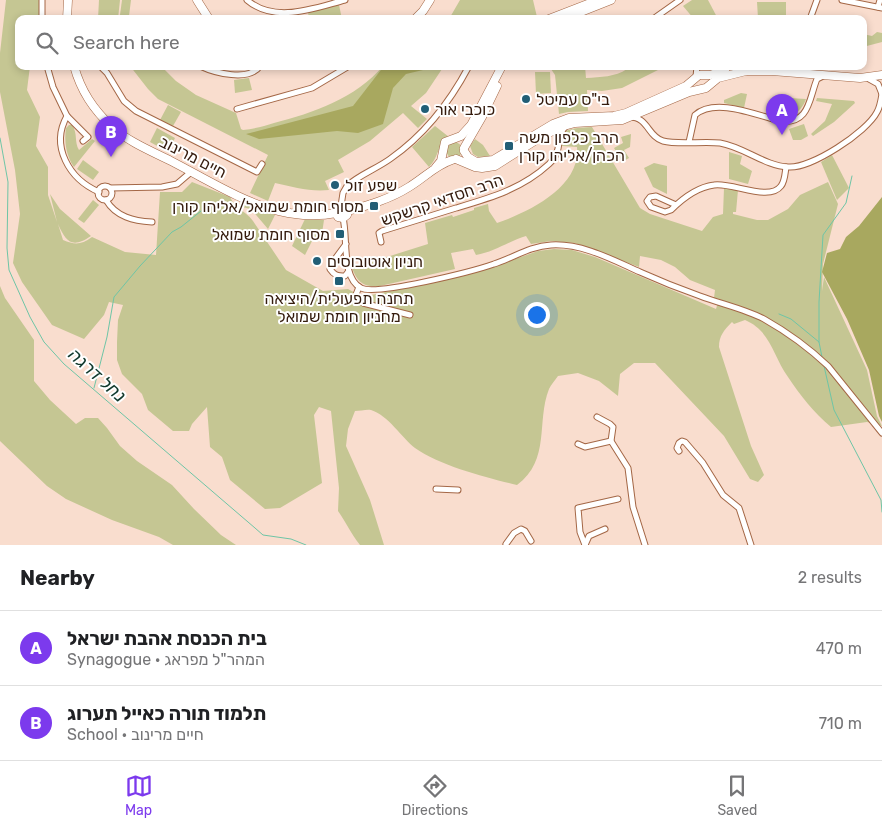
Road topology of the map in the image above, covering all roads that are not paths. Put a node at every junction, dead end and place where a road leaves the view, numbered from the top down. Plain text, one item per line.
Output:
1 (42, 0) edge
2 (68, 0) edge
3 (197, 0) edge
4 (247, 0) edge
5 (345, 0) edge
6 (430, 0) edge
7 (598, 0) edge
8 (611, 0) edge
9 (680, 0) edge
10 (817, 0) edge
11 (842, 0) edge
12 (880, 0) edge
13 (880, 8) edge
14 (42, 15) edge
15 (67, 15) edge
16 (206, 15) edge
17 (420, 15) edge
18 (559, 15) edge
19 (573, 15) edge
20 (659, 15) edge
21 (811, 15) edge
22 (48, 70) edge
23 (75, 70) edge
24 (104, 70) edge
25 (210, 70) edge
26 (255, 70) edge
27 (343, 70) edge
28 (467, 70) edge
29 (500, 70) edge
30 (506, 70) edge
31 (699, 70) edge
32 (728, 70) edge
33 (825, 70) edge
34 (882, 70) edge
35 (807, 74) junction
36 (882, 75) edge
37 (700, 76) junction
38 (823, 76) junction
39 (867, 78) junction
40 (709, 84) junction
41 (814, 87) junction
42 (702, 89) junction
43 (882, 94) edge
44 (652, 108) junction
45 (237, 109) dead end
46 (67, 116) junction
47 (630, 117) junction
48 (567, 125) junction
49 (648, 126) junction
50 (548, 133) junction
51 (452, 139) junction
52 (83, 141) dead end
53 (689, 142) junction
54 (560, 145) junction
55 (443, 149) junction
56 (464, 149) junction
57 (454, 160) junction
58 (262, 164) dead end
59 (436, 167) junction
60 (786, 167) junction
61 (191, 172) junction
62 (110, 188) junction
63 (98, 192) junction
64 (106, 200) junction
65 (676, 205) junction
66 (344, 211) junction
67 (152, 222) dead end
68 (381, 242) dead end
69 (346, 244) junction
70 (348, 272) junction
71 (359, 288) junction
72 (410, 314) dead end
73 (597, 417) dead end
74 (882, 433) edge
75 (611, 442) junction
76 (578, 444) dead end
77 (679, 451) dead end
78 (436, 489) dead end
79 (458, 490) dead end
80 (618, 499) dead end
81 (606, 528) dead end
82 (531, 541) dead end
83 (506, 544) edge
84 (585, 545) edge
85 (645, 545) edge
86 (751, 545) edge

1 - 14 street
2 - 15 street
3 - 16 street
4 - 5 street
6 - 17 street
7 - 18 street
8 - 19 street
9 - 20 street
10 - 21 street
11 - 13 street
12 - 13 street
22 - 46 street
23 - 61 street, חיים מרינוב
24 - 58 street
25 - 26 street
27 - 45 street
28 - 66 street
29 - 51 street
30 - 56 street
31 - 37 street
32 - 37 street
33 - 34 street
35 - 38 street
35 - 40 street
35 - 41 street
36 - 39 street
37 - 40 street
37 - 42 street
37 - 56 street
38 - 39 street
38 - 41 street
39 - 43 street
40 - 42 street
41 - 53 street
42 - 44 street
43 - 60 street
44 - 47 street
44 - 49 street
46 - 52 street
46 - 63 street
47 - 48 street
47 - 49 street
48 - 50 street
48 - 54 street, הרב חסדאי קרשקש
49 - 53 street
50 - 54 street
50 - 57 street
51 - 55 street
51 - 56 street
53 - 60 street
54 - 68 street, הרב חסדאי קרשקש
55 - 57 street
55 - 59 street
56 - 57 street
57 - 59 street
59 - 66 street
60 - 65 street
61 - 62 street
61 - 66 street, חיים מרינוב
62 - 63 street
62 - 64 street
63 - 64 street
64 - 67 street
65 - 65 street
66 - 69 street
69 - 70 street
69 - 70 street
70 - 71 street
71 - 72 street
71 - 74 street
73 - 75 street
75 - 76 street
75 - 85 street
77 - 86 street
78 - 79 street
80 - 84 street
81 - 84 street
82 - 83 street

